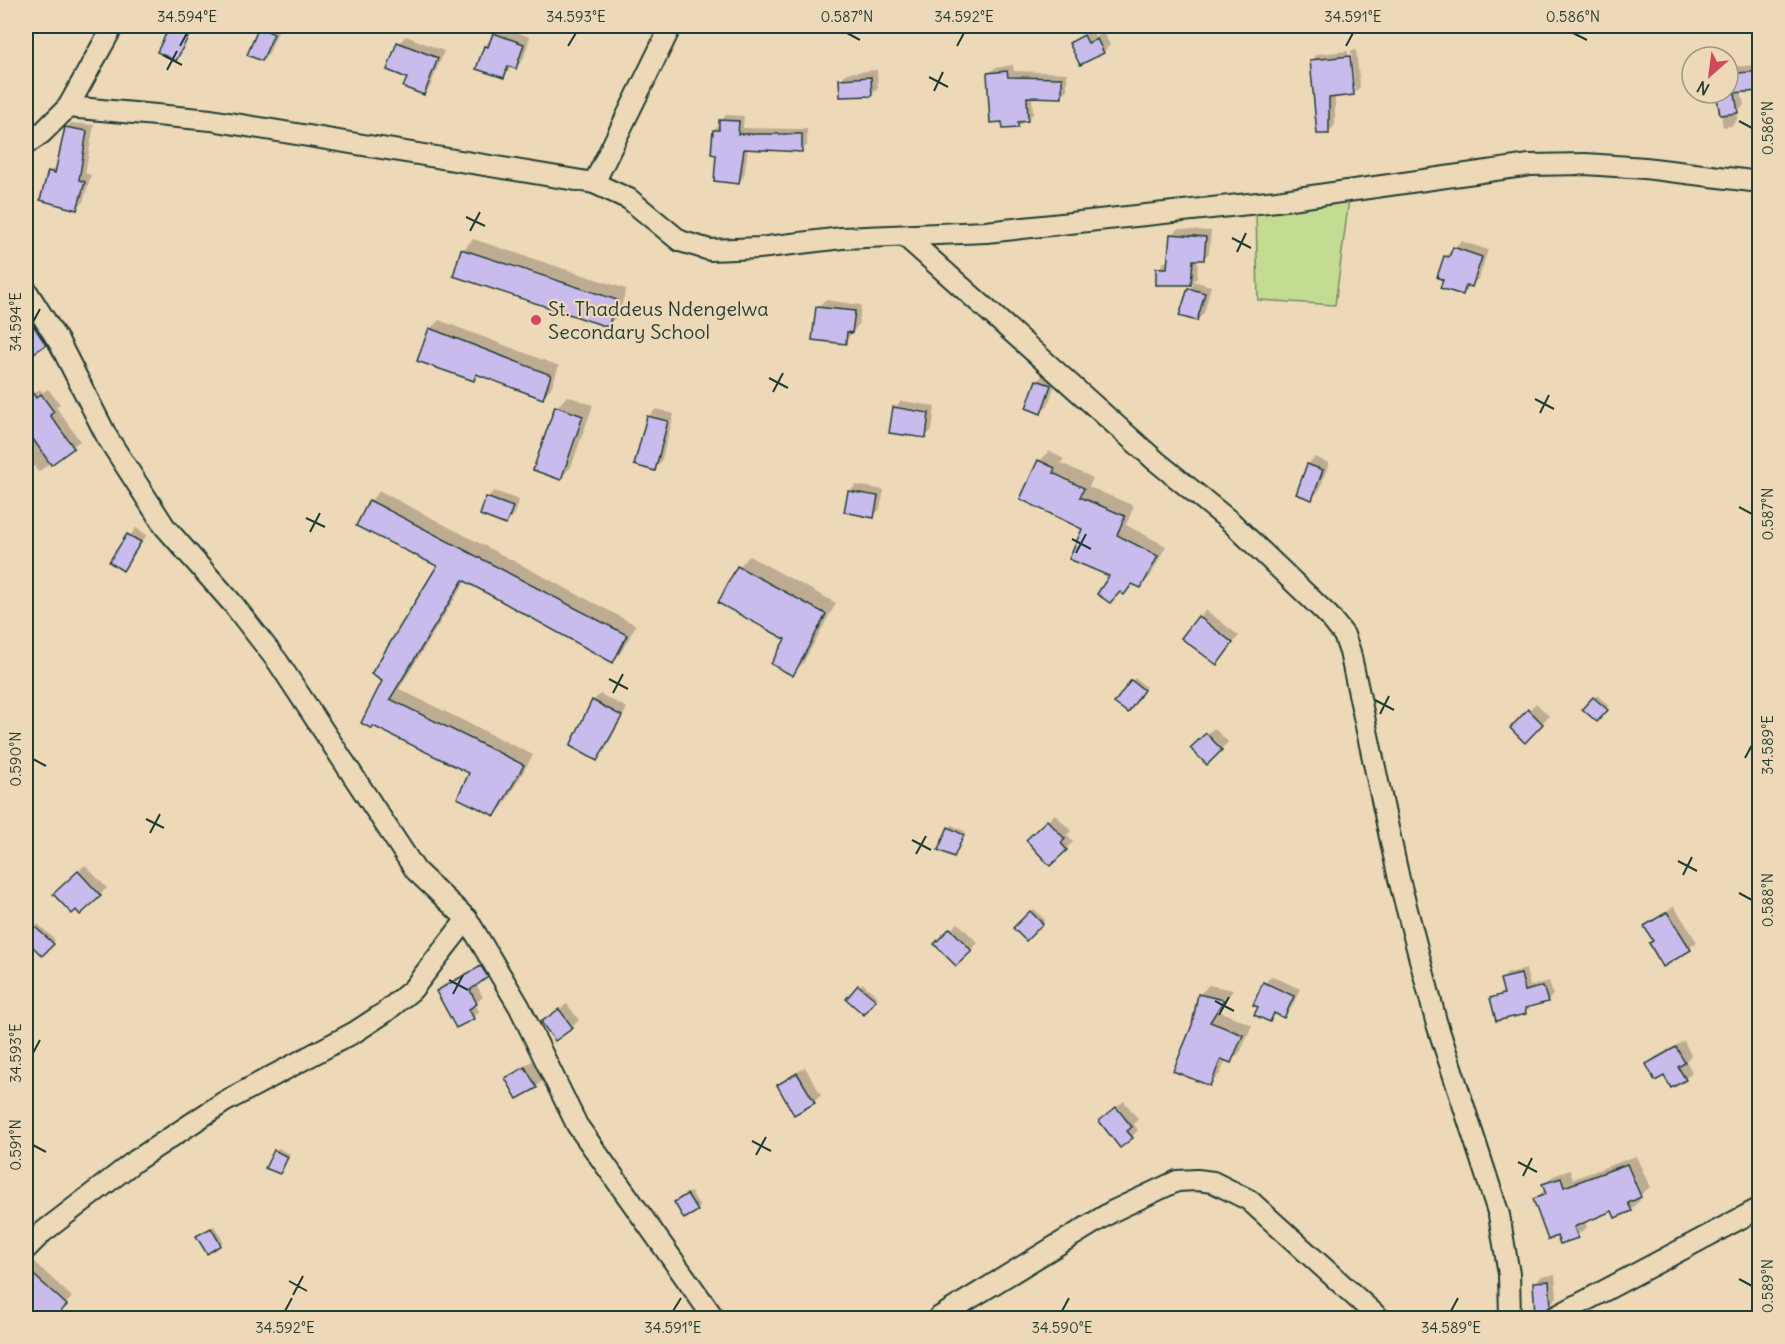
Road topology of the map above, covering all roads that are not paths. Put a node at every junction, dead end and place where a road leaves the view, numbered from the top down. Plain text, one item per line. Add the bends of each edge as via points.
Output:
1 (113, 26) edge
2 (671, 26) edge
3 (68, 107) junction
4 (26, 144) edge
5 (1760, 182) edge
6 (594, 183) junction
7 (906, 237) junction
8 (26, 290) edge
9 (467, 919) junction
10 (1760, 1208) edge
11 (26, 1249) edge
12 (714, 1318) edge
13 (938, 1318) edge
14 (1379, 1318) edge
15 (1510, 1318) edge
16 (1553, 1318) edge

1 - 3 street
2 - 6 street
3 - 4 street
3 - 6 street via 211,120
5 - 7 street via 1645,168 1530,165 1277,201
6 - 7 street via 629,199 680,241 710,250 842,238
7 - 15 street via 1156,461 1231,522 1304,590 1344,635 1399,879 1436,1021 1499,1215 1509,1274
8 - 9 street via 60,344 107,437 165,527 278,662 416,871
9 - 11 street via 412,990 384,1013 224,1102 135,1161
9 - 12 street via 519,1006 577,1125
10 - 16 street
13 - 14 street via 1113,1211 1177,1180 1197,1180 1213,1182 1249,1200

